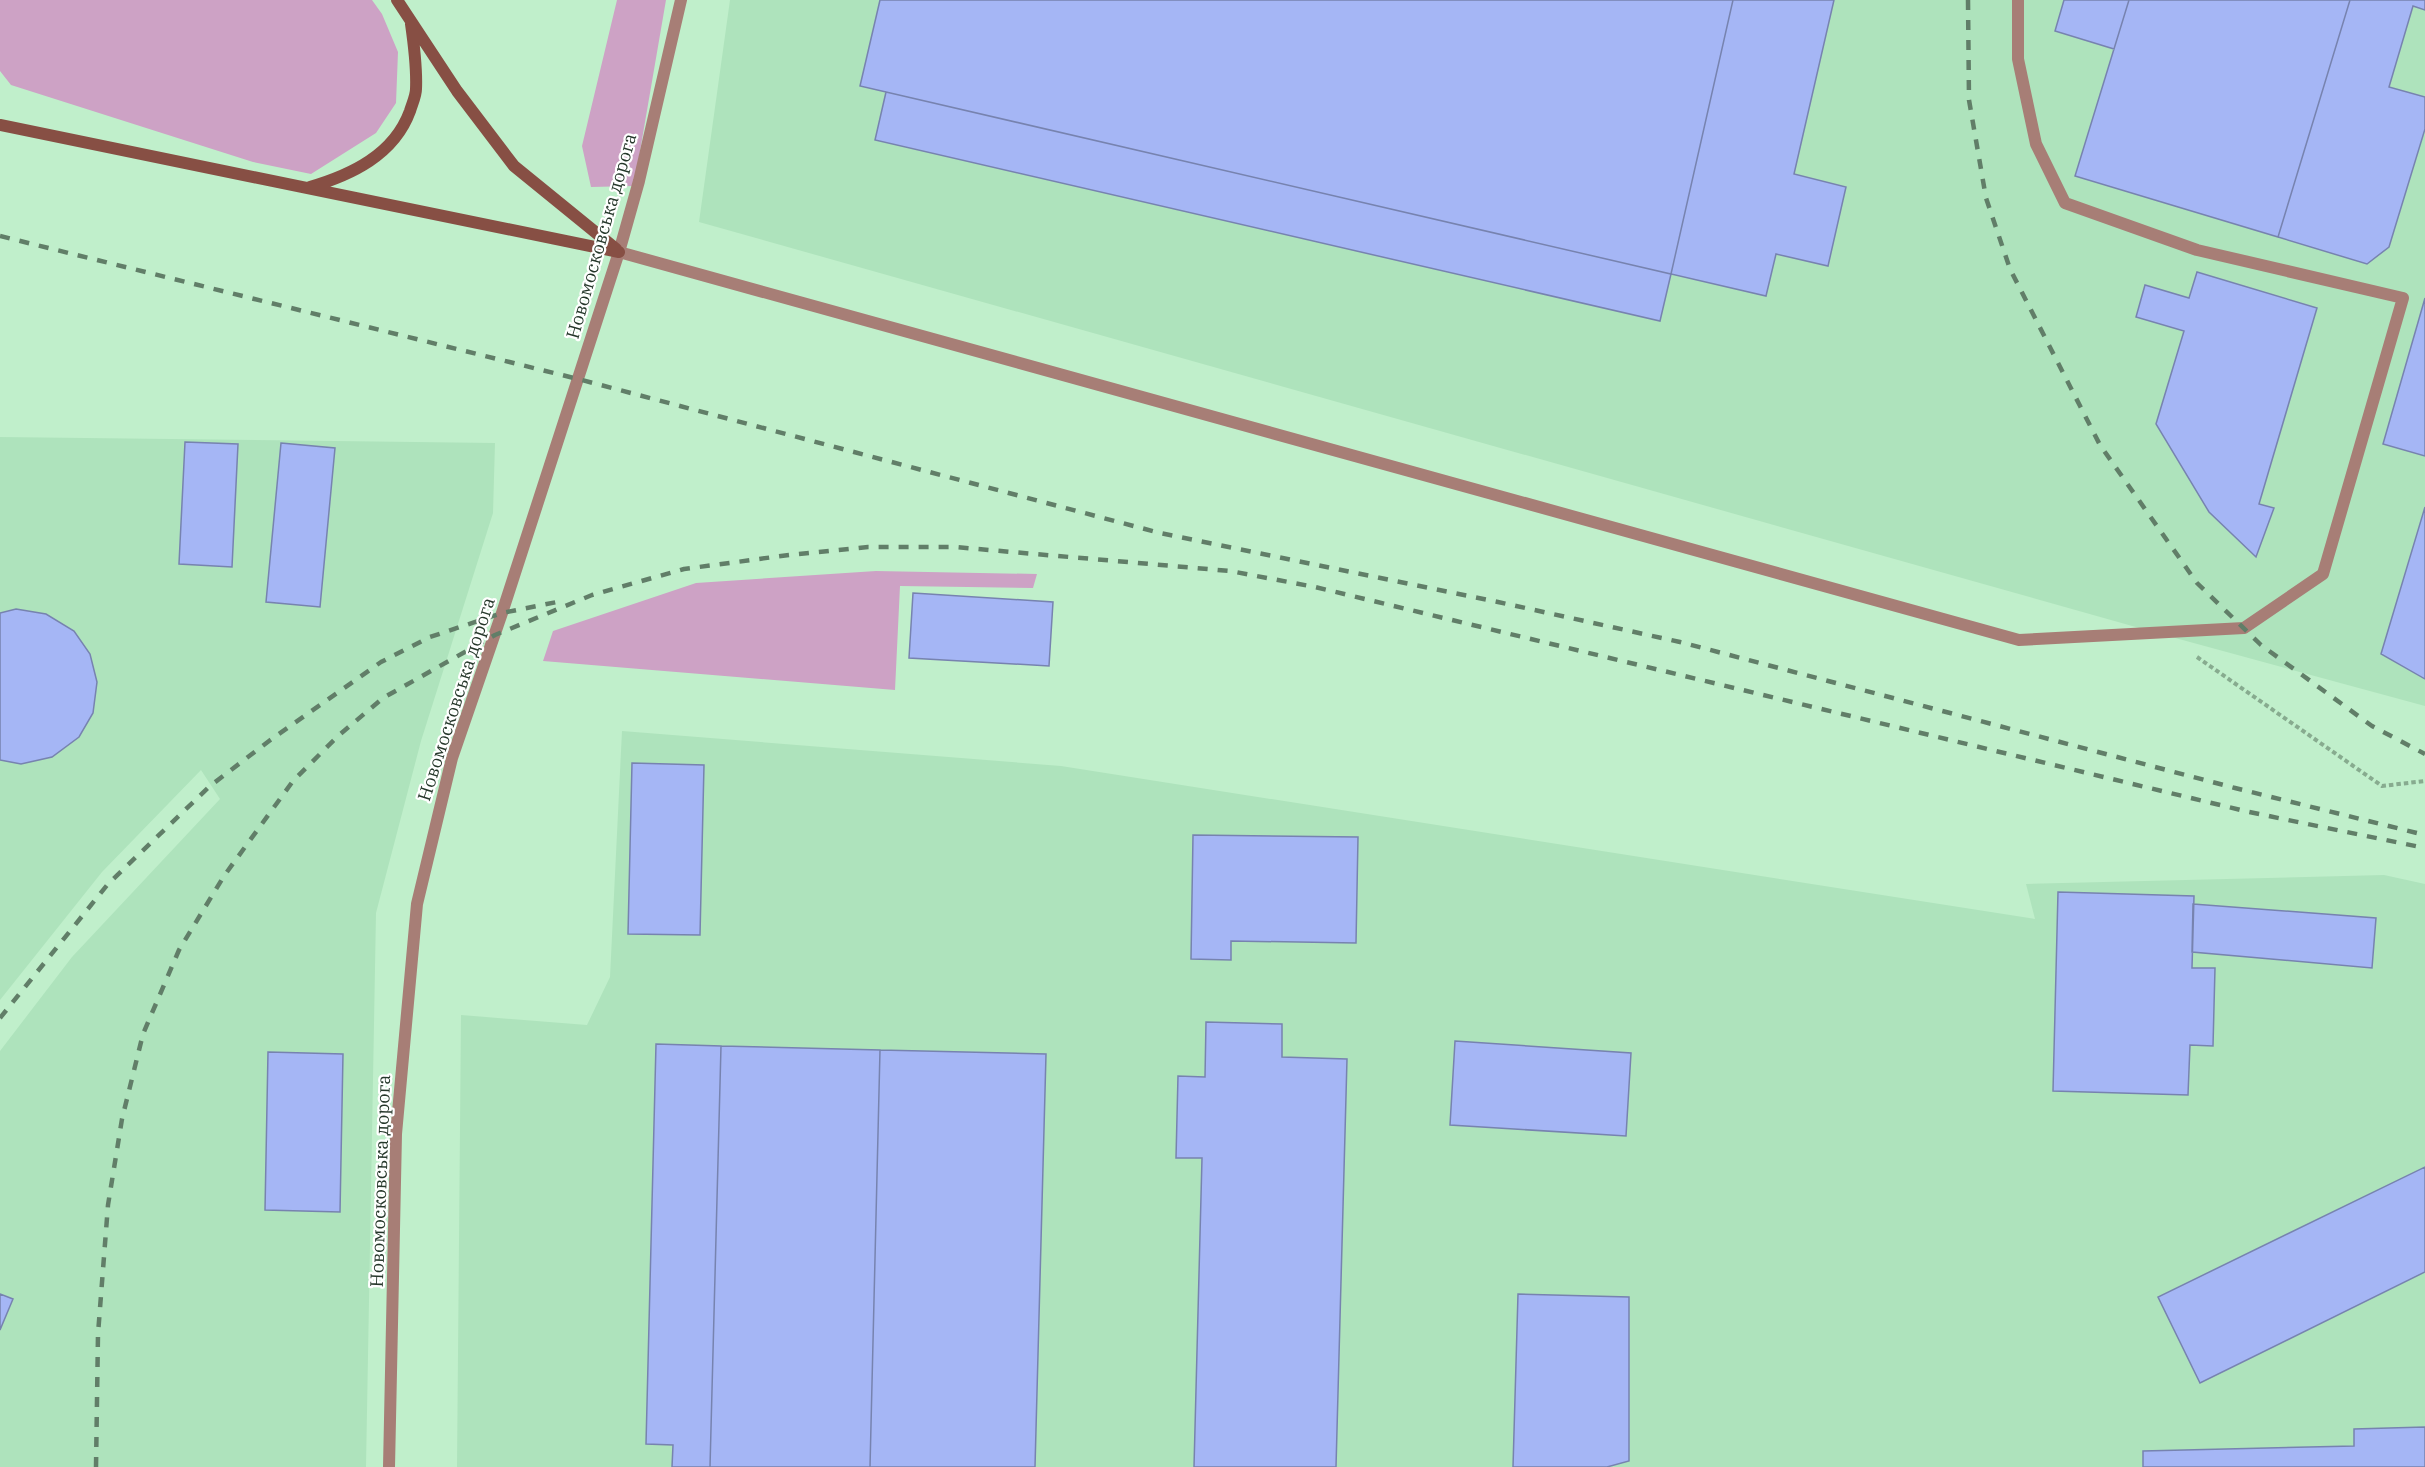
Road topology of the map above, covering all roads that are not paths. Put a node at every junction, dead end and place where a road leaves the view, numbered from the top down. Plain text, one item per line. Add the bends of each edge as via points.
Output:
1 (397, 0) edge
2 (681, 0) edge
3 (2018, 0) edge
4 (411, 20) junction
5 (0, 125) edge
6 (309, 187) junction
7 (619, 252) junction
8 (389, 1467) edge

1 - 4 street
2 - 7 street, Новомосковська дорога
3 - 7 street via 2018,59 2036,144 2066,203 2197,250 2403,298 2323,574 2244,628 2019,640
4 - 6 street via 416,91 406,121 386,149 367,162 343,177
4 - 7 street via 514,166
5 - 6 street
6 - 7 street
7 - 8 street, Новомосковська дорога via 452,758 417,904 396,1134

